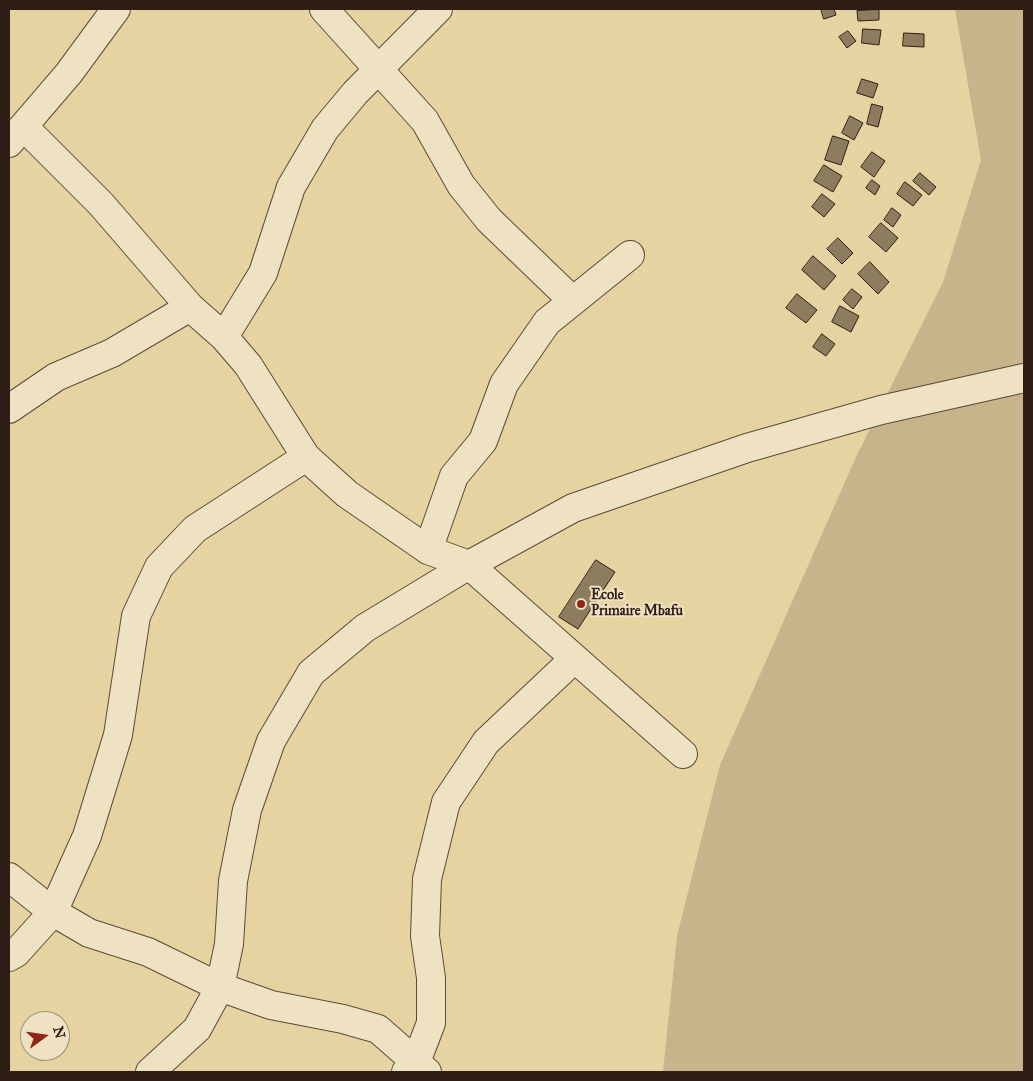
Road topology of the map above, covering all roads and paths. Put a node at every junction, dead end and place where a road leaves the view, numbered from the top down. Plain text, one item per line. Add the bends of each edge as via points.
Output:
1 (116, 9) edge
2 (324, 9) edge
3 (438, 9) edge
4 (378, 69) junction
5 (16, 135) edge
6 (630, 255) dead end
7 (572, 300) junction
8 (190, 306) junction
9 (224, 337) junction
10 (1024, 378) edge
11 (9, 409) edge
12 (306, 457) junction
13 (428, 550) junction
14 (468, 565) junction
15 (574, 659) junction
16 (683, 754) dead end
17 (9, 876) edge
18 (53, 912) junction
19 (9, 957) edge
20 (220, 987) junction
21 (416, 1069) edge
22 (150, 1072) edge

1 - 5 street via 69,73
2 - 4 street
3 - 4 street
4 - 7 street via 425,121 461,185 489,220
4 - 9 street via 325,129 301,170 288,195 263,273
5 - 8 street via 101,204
6 - 7 street
7 - 13 street via 547,322 504,384 482,441 454,476
8 - 9 street
8 - 11 street via 112,353 56,377
9 - 12 street via 248,365
10 - 14 street via 881,410 747,448 573,508
12 - 13 street via 347,494
12 - 18 street via 196,529 159,567 136,616 118,735 87,836
13 - 14 street
14 - 15 street
14 - 20 street via 365,628 312,673 271,741 247,810 233,881 228,944
15 - 16 street
15 - 21 street via 486,742 446,802 426,879 425,936 431,978 431,1023
17 - 18 street
18 - 19 street
18 - 20 street via 89,933 148,952
20 - 21 street via 271,1005 378,1029
20 - 22 street via 197,1029

